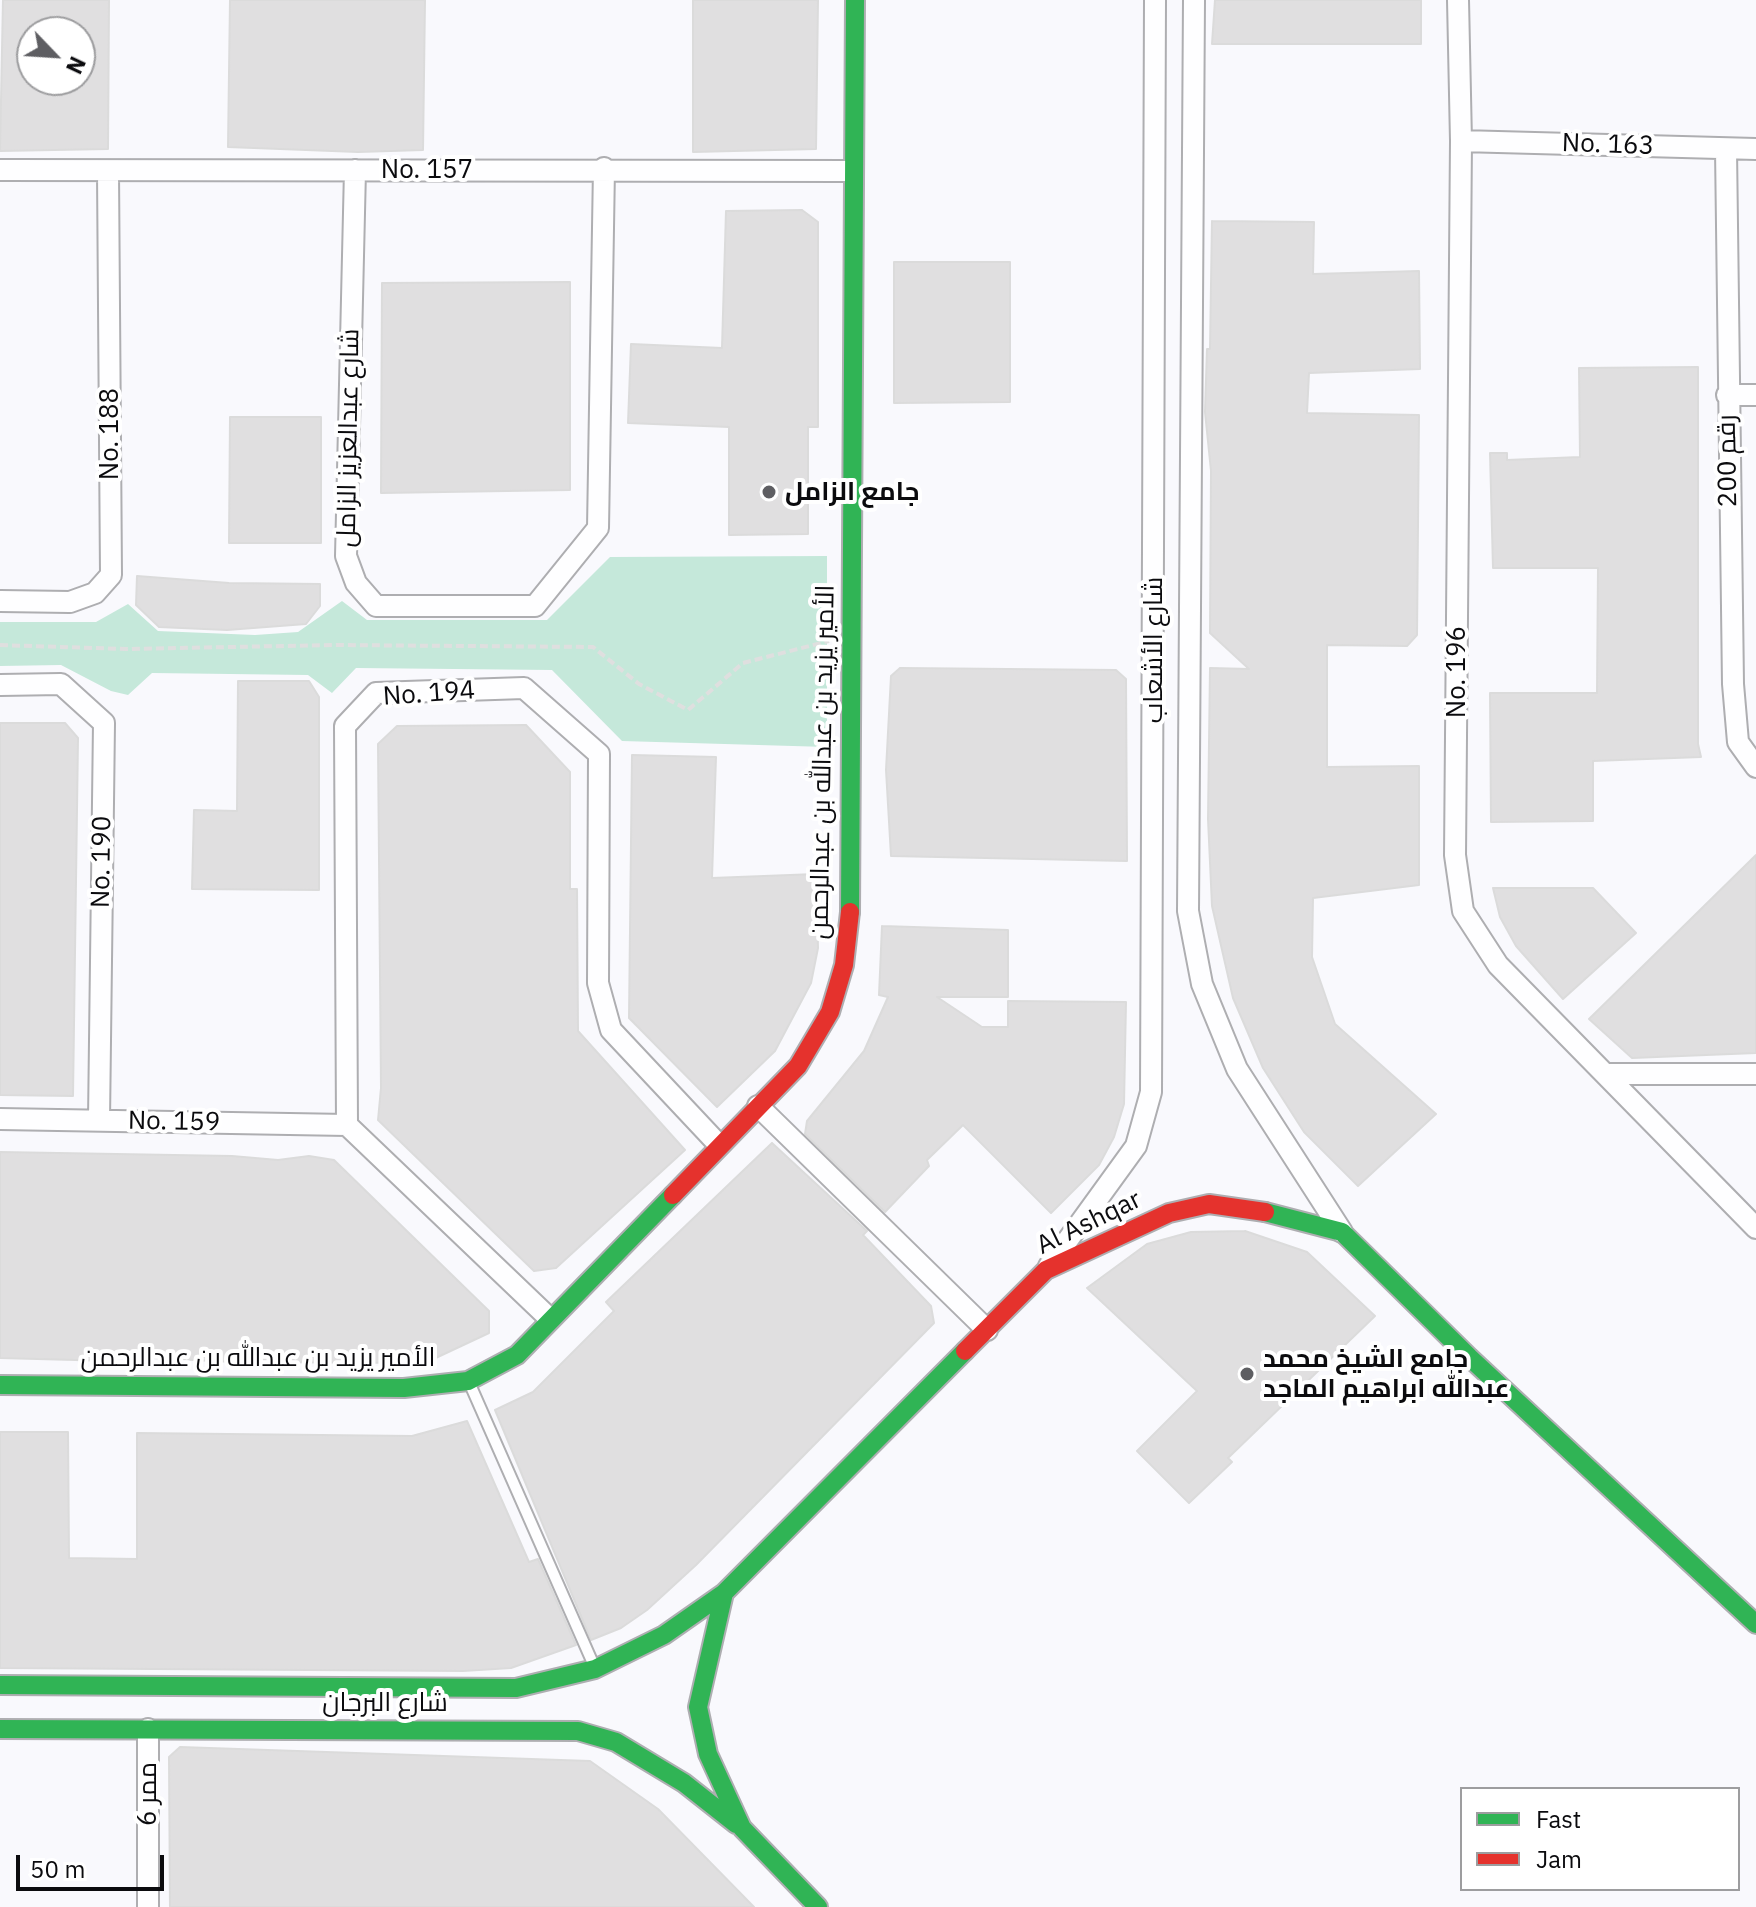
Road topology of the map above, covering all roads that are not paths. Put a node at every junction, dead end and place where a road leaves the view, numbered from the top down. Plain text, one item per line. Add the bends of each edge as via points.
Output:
1 (855, 0) edge
2 (1155, 0) edge
3 (1194, 0) edge
4 (1458, 0) edge
5 (1461, 141) junction
6 (1726, 149) junction
7 (1756, 149) edge
8 (604, 168) junction
9 (0, 170) edge
10 (355, 170) junction
11 (853, 171) junction
12 (108, 172) junction
13 (1727, 395) junction
14 (1756, 395) edge
15 (0, 601) edge
16 (0, 685) edge
17 (1756, 767) edge
18 (1606, 1074) junction
19 (1756, 1074) edge
20 (758, 1106) junction
21 (0, 1119) edge
22 (99, 1120) junction
23 (347, 1125) junction
24 (719, 1145) junction
25 (1756, 1228) edge
26 (1342, 1232) junction
27 (1046, 1270) junction
28 (549, 1318) junction
29 (987, 1330) junction
30 (468, 1381) junction
31 (0, 1385) edge
32 (724, 1593) junction
33 (1756, 1624) edge
34 (595, 1669) junction
35 (0, 1685) edge
36 (0, 1729) edge
37 (148, 1729) junction
38 (742, 1828) junction
39 (148, 1907) edge
40 (818, 1907) edge

1 - 11 street, الأمير يزيد بن عبدالله بن عبدالرحمن
2 - 27 street, شارع الأشعاب via 1151,1092 1136,1146
3 - 26 street, شارع الأشعاب via 1188,911 1202,984 1237,1069
4 - 5 street, No. 196
5 - 6 street, No. 163
5 - 18 street, No. 196 via 1457,869 1463,911 1498,965
6 - 7 street, No. 163
6 - 13 street, رقم 200
8 - 10 street, No. 157
8 - 10 street, شارع عبدالعزيز الزامل via 598,528 535,606 376,606 356,583 346,556
8 - 11 street, No. 157
9 - 12 street, No. 157
10 - 12 street, No. 157
11 - 20 street, الأمير يزيد بن عبدالله بن عبدالرحمن via 850,917 844,965 830,1012 798,1066
12 - 15 street, No. 188 via 111,575 95,593 70,602
13 - 14 street
13 - 17 street, رقم 200 via 1733,684 1738,742
16 - 22 street, No. 190 via 61,684 104,723
18 - 19 street
18 - 25 street, No. 196
20 - 24 street, الأمير يزيد بن عبدالله بن عبدالرحمن
20 - 29 street
21 - 22 street, No. 159
22 - 23 street, No. 159
23 - 24 street, No. 194 via 345,726 376,693 524,688 599,754 598,983 611,1030
23 - 28 street
24 - 28 street, الأمير يزيد بن عبدالله بن عبدالرحمن
26 - 27 street, Al Ashqar via 1246,1207 1209,1204 1169,1213
26 - 33 street, Al Ashqar
27 - 29 street, Al Ashqar
28 - 30 street, الأمير يزيد بن عبدالله بن عبدالرحمن via 517,1355
29 - 32 street, Al Ashqar
30 - 31 street, الأمير يزيد بن عبدالله بن عبدالرحمن via 404,1388
30 - 34 lane
32 - 34 street, شارع البرجان via 664,1635
32 - 38 street via 698,1707 708,1754
34 - 35 street, شارع البرجان via 516,1688
36 - 37 street, شارع البرجان
37 - 38 street, شارع البرجان via 578,1731 616,1742 684,1783
37 - 39 street, ممر 6
38 - 40 street

